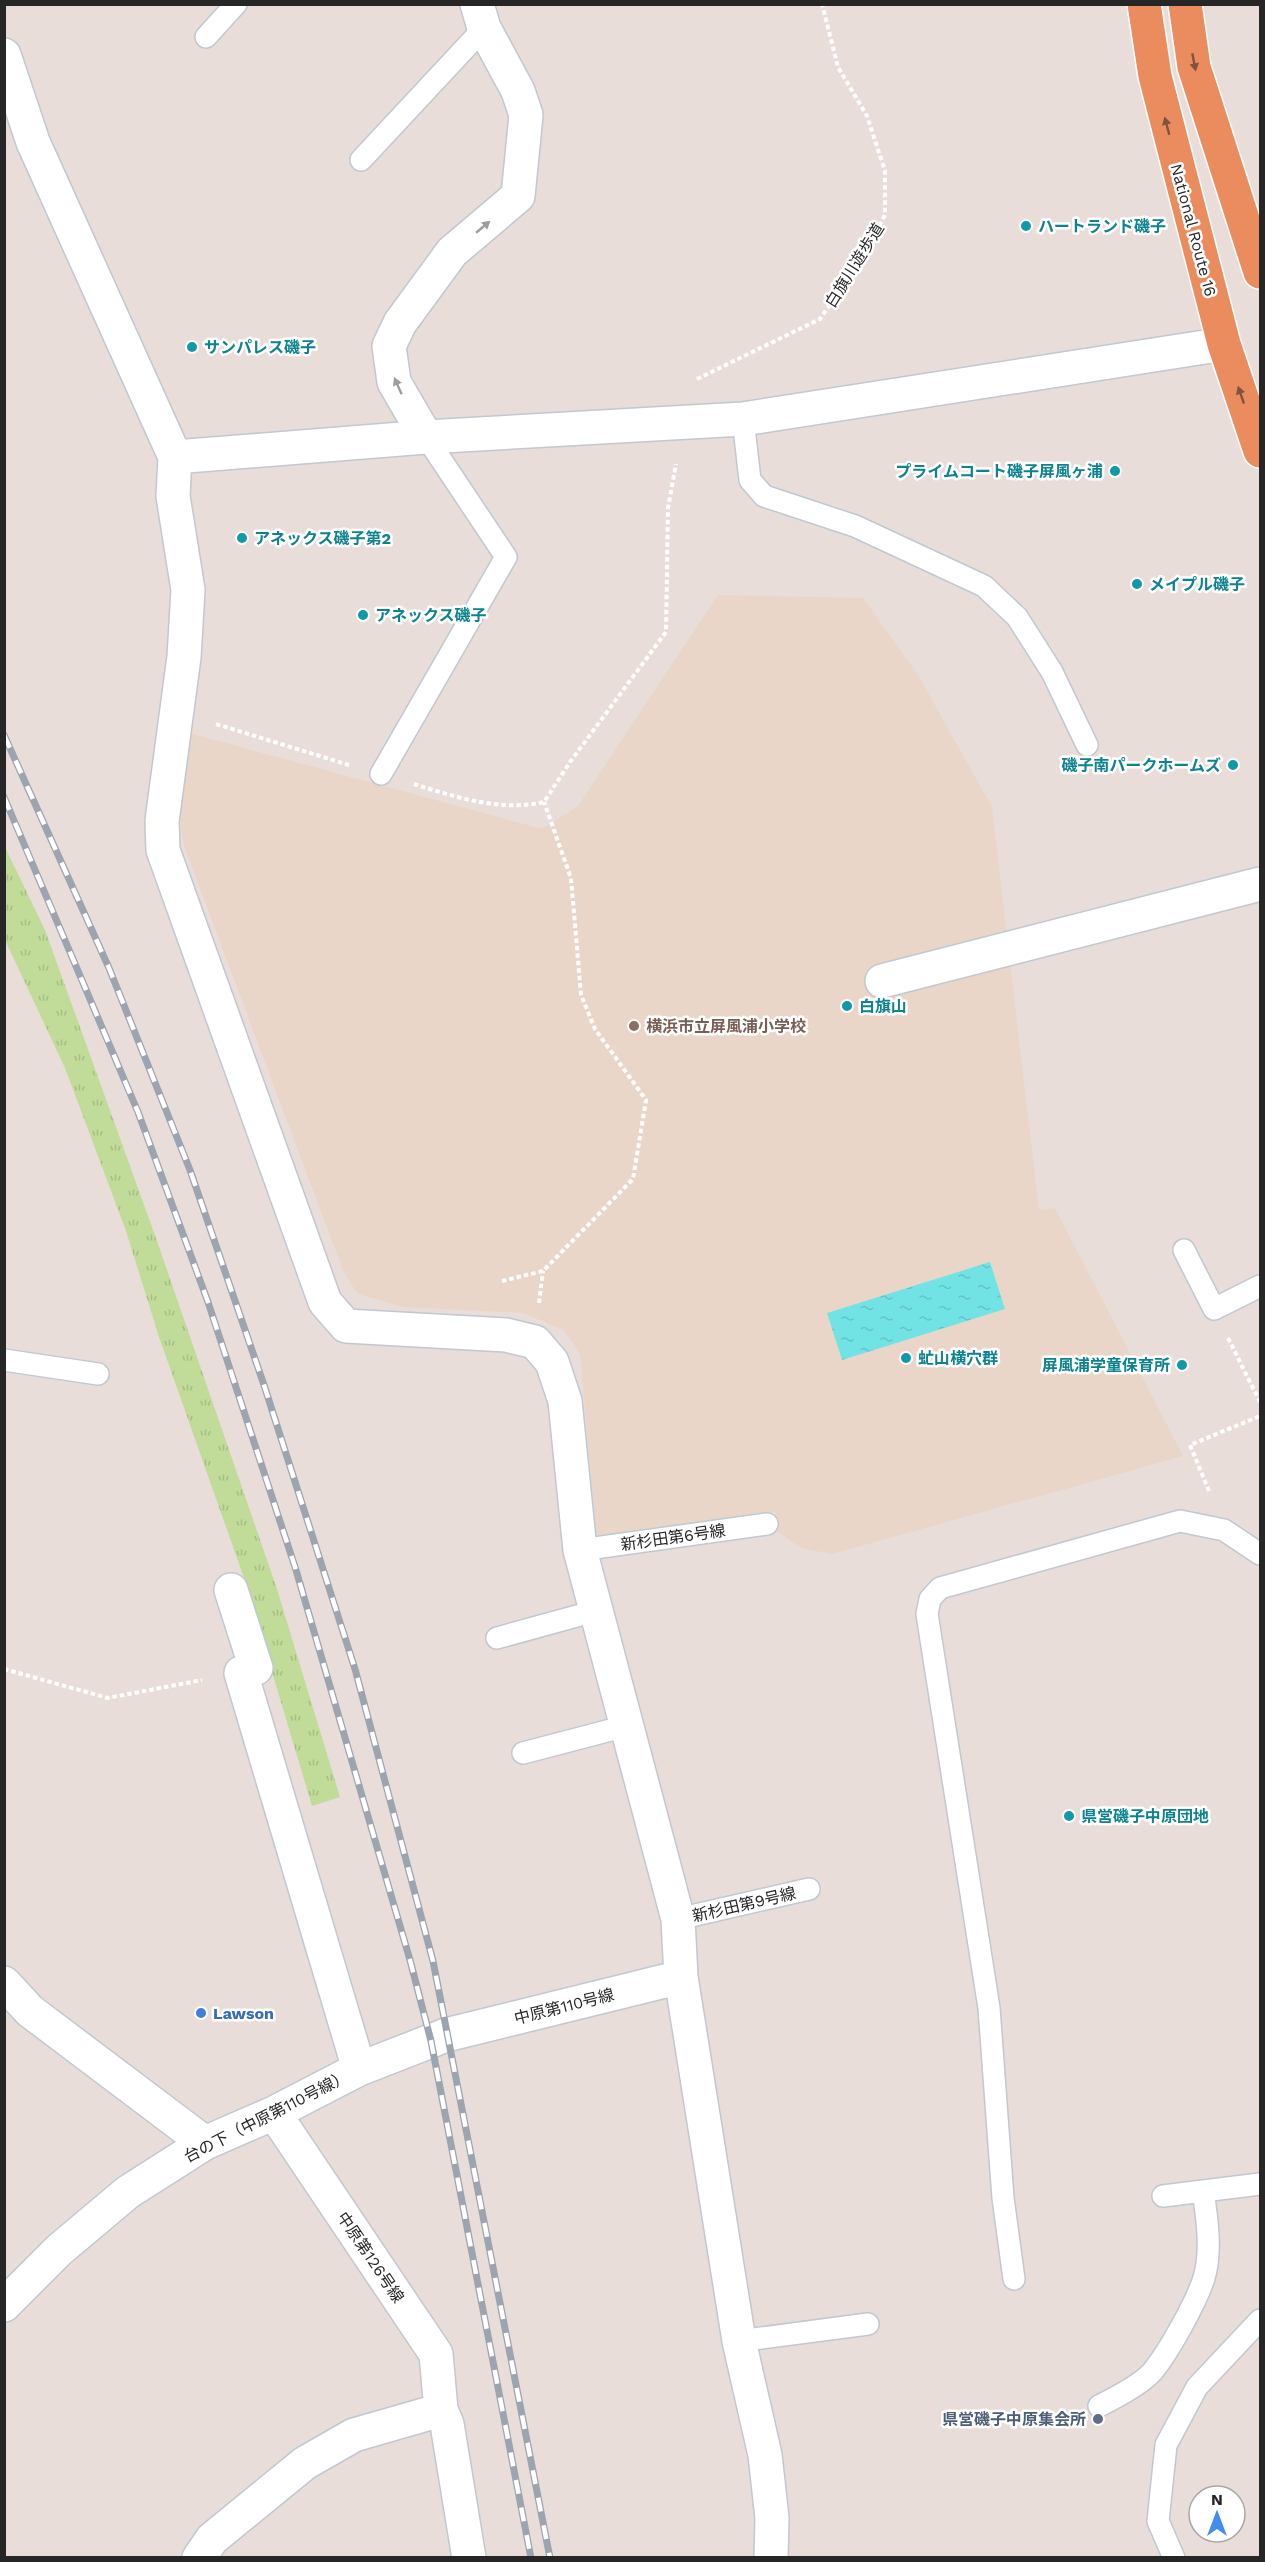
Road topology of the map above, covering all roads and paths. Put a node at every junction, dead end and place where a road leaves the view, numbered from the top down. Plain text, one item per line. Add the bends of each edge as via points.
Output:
1 (236, 4) edge
2 (822, 4) edge
3 (1144, 4) edge
4 (1185, 4) edge
5 (480, 16) edge
6 (206, 37) dead end
7 (4, 55) edge
8 (361, 160) dead end
9 (1260, 272) edge
10 (1224, 344) junction
11 (743, 418) junction
12 (684, 423) junction
13 (426, 437) junction
14 (1260, 450) edge
15 (175, 457) junction
16 (175, 711) junction
17 (1087, 745) dead end
18 (381, 774) junction
19 (544, 802) junction
20 (1260, 884) edge
21 (882, 981) dead end
22 (1184, 1250) dead end
23 (502, 1281) dead end
24 (1260, 1286) edge
25 (4, 1360) edge
26 (1243, 1369) dead end
27 (98, 1374) dead end
28 (1260, 1402) edge
29 (1260, 1416) edge
30 (767, 1524) dead end
31 (1224, 1530) junction
32 (580, 1550) junction
33 (1260, 1554) edge
34 (231, 1590) dead end
35 (595, 1611) junction
36 (498, 1638) dead end
37 (4, 1669) edge
38 (241, 1673) junction
39 (626, 1726) junction
40 (524, 1753) dead end
41 (809, 1889) dead end
42 (678, 1919) junction
43 (681, 1977) junction
44 (4, 1983) edge
45 (439, 2038) joint
46 (359, 2069) junction
47 (274, 2113) junction
48 (206, 2143) junction
49 (1260, 2184) edge
50 (1203, 2191) junction
51 (1163, 2196) dead end
52 (1014, 2279) dead end
53 (4, 2305) edge
54 (1260, 2320) edge
55 (868, 2324) dead end
56 (739, 2341) junction
57 (1099, 2406) dead end
58 (441, 2410) junction
59 (199, 2558) edge
60 (469, 2558) edge
61 (771, 2558) edge
62 (1174, 2558) edge

1 - 6 lane
2 - 12 path, 白旗川遊歩道 via 838,67 867,116 885,171 885,215 862,258 820,319 694,381
10 -> 3 highway, National Route 16 via 1155,76
4 -> 9 highway via 1194,67
5 - 8 lane
13 -> 5 street via 394,382 389,346 400,323 452,252 518,196 526,115
7 - 15 street via 33,142
10 - 11 street
14 -> 10 highway, National Route 16
11 - 12 street
11 - 17 lane via 750,480 764,496 855,526 984,585 1017,617 1052,672
12 - 13 street
12 - 19 path via 668,508 666,632
13 - 15 street
13 - 18 lane via 506,557
15 - 16 street via 173,496 188,590 184,657
16 - 18 path
16 - 32 street via 162,821 163,850 325,1302 346,1326 506,1335 535,1342 552,1362 565,1401
18 - 19 path via 496,804 526,806
19 - 23 path via 571,878 581,995 595,1029 646,1100 633,1179 543,1271
20 - 21 street
22 - 24 lane via 1214,1309
25 - 27 lane
26 - 28 path
29 - 31 path via 1190,1444
30 - 32 lane, 新杉田第6号線
31 - 33 lane
31 - 52 lane via 1180,1521 940,1588 930,1599 927,1614 989,2008 1003,2198
32 - 35 street
34 - 38 street via 256,1668
35 - 36 lane
35 - 39 street
37 - 38 path via 108,1698
38 - 46 street
39 - 40 lane
39 - 42 street
41 - 42 lane, 新杉田第9号線
42 - 43 street
43 - 45 street, 中原第110号線
43 - 56 street
44 - 48 street via 30,2011
45 - 46 street, 台の下（中原第110号線）
46 - 47 street, 台の下（中原第110号線）
47 - 48 street, 台の下（中原第110号線）
47 - 58 street, 中原第126号線 via 436,2354
48 - 53 street, 台の下（中原第110号線） via 128,2193 59,2250
49 - 50 lane
50 - 51 lane
50 - 57 lane via 1208,2226 1204,2277 1182,2324 1152,2372
54 - 62 lane via 1197,2387 1166,2445 1158,2521
55 - 56 lane
56 - 61 street via 765,2455 772,2518
58 - 59 street via 354,2435 305,2463 212,2538
58 - 60 street, 中原第126号線 via 447,2424

